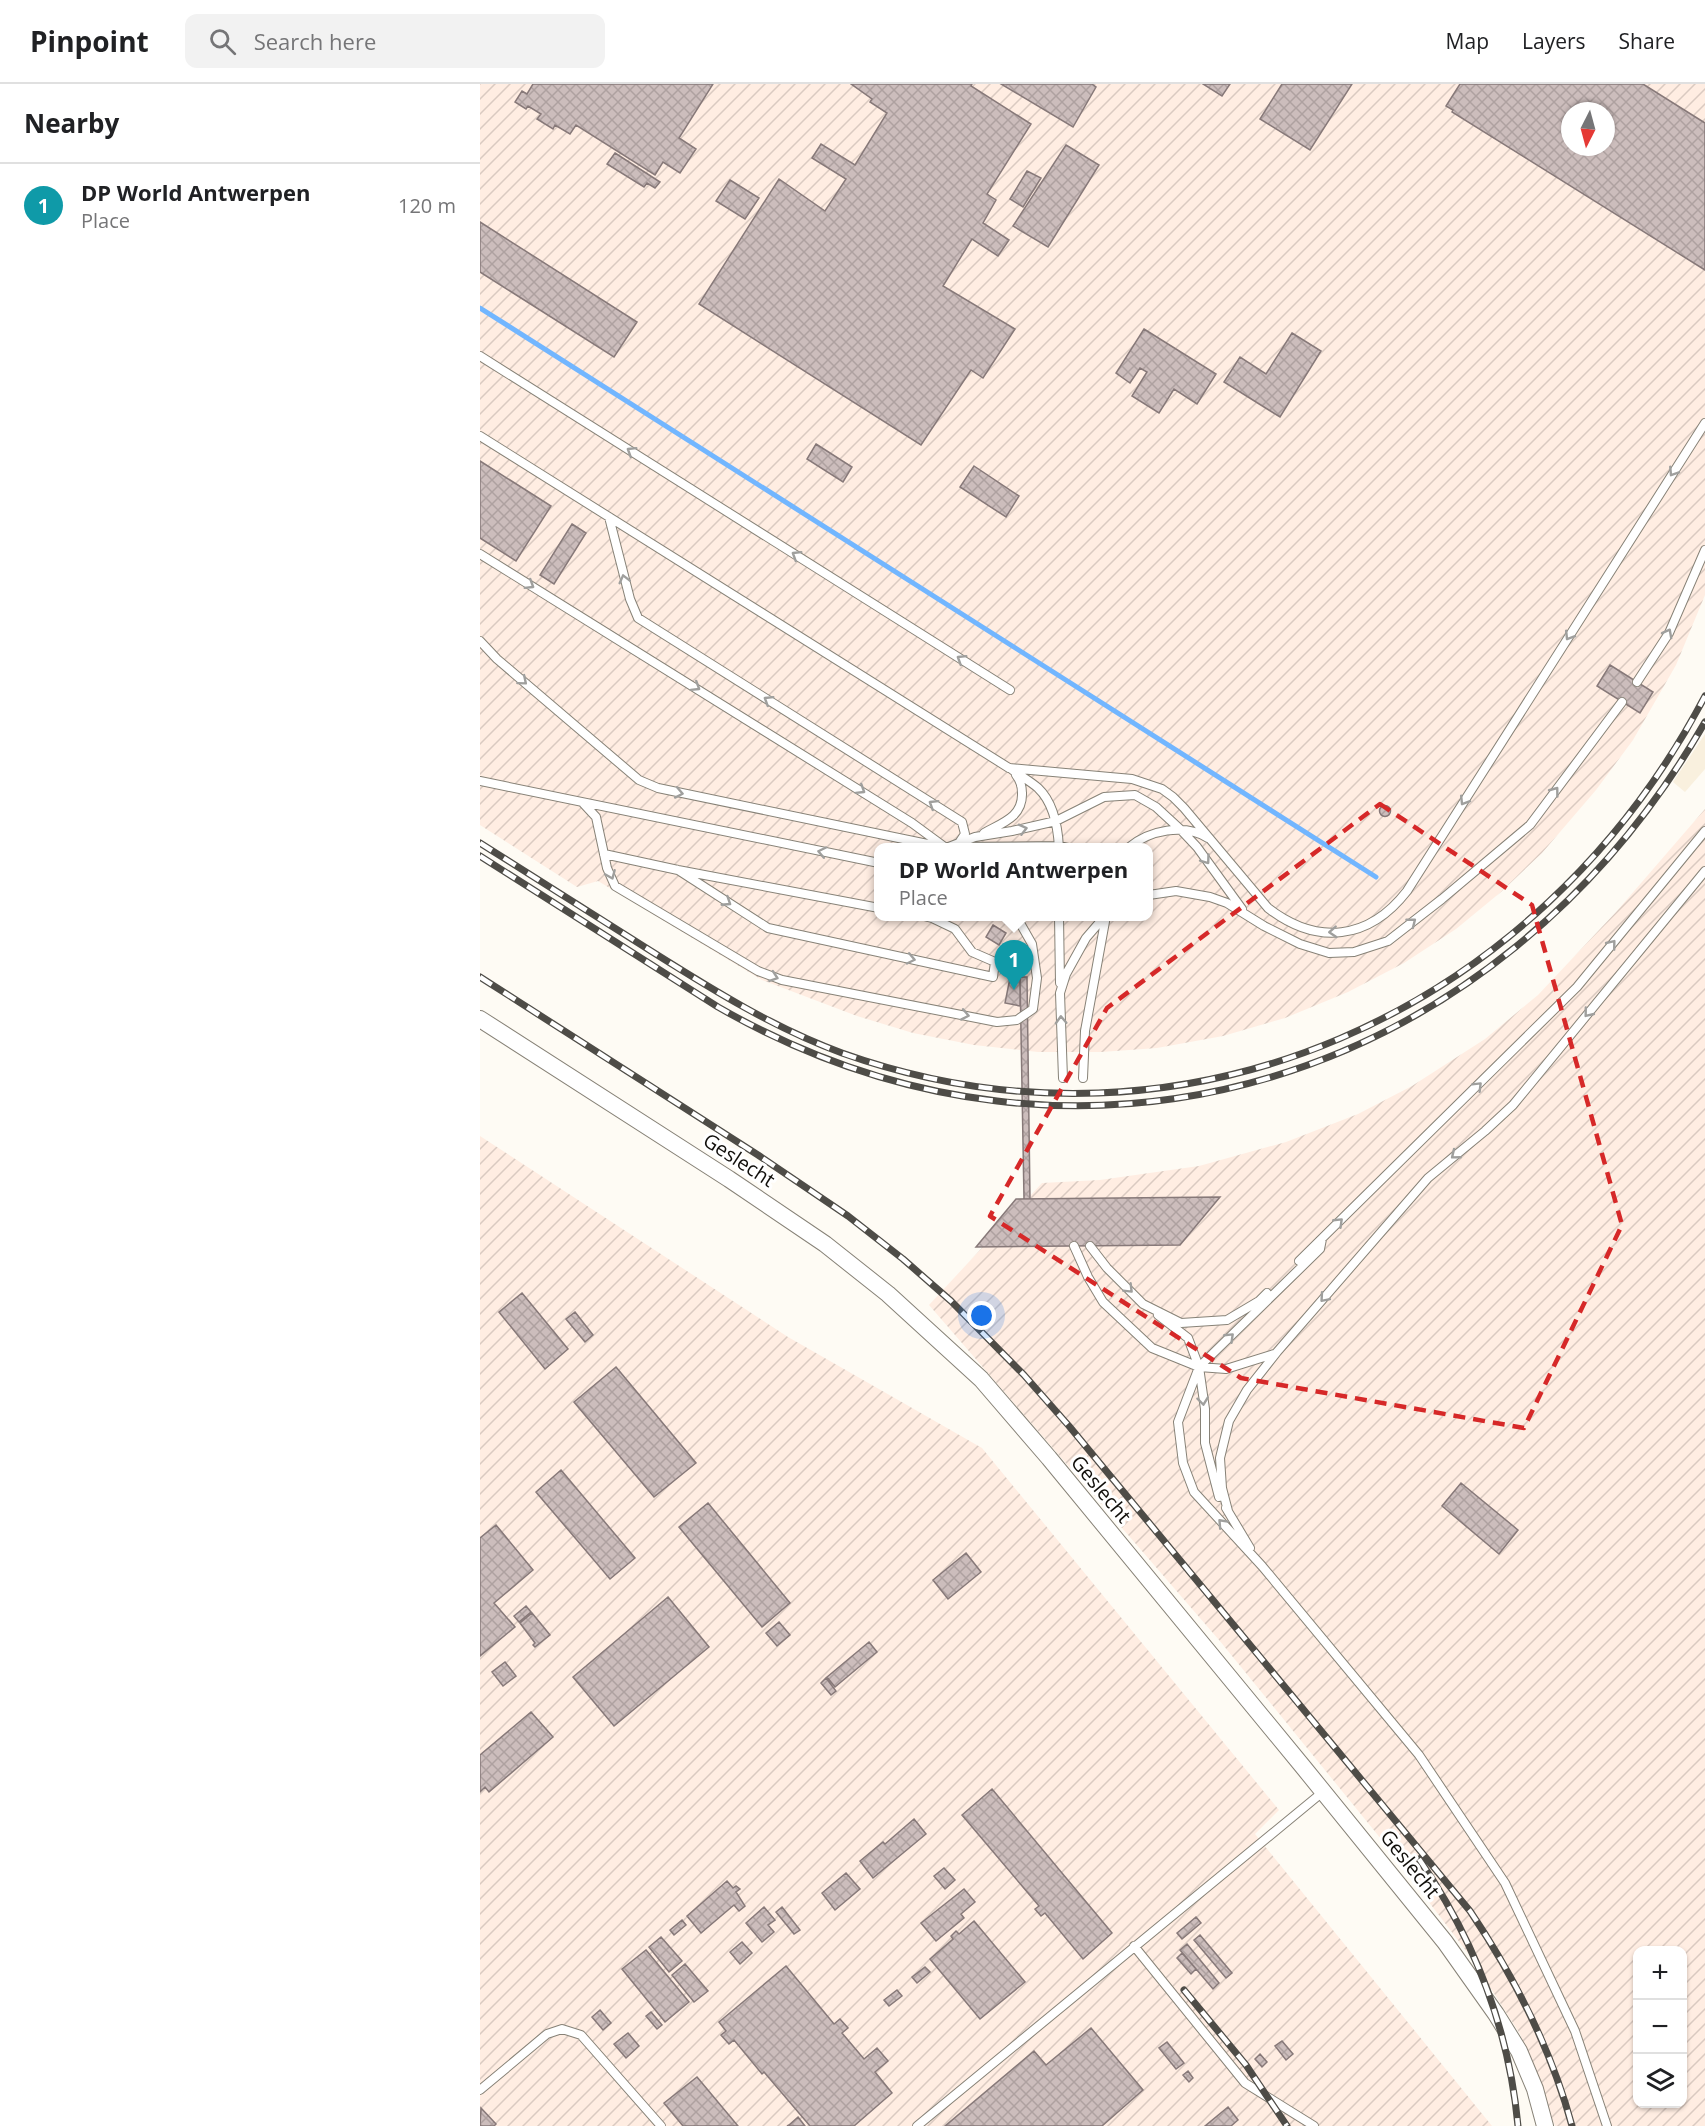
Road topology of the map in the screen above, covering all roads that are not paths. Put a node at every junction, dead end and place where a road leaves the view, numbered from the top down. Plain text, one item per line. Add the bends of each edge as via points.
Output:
1 (480, 356) edge
2 (1705, 423) edge
3 (480, 436) edge
4 (609, 518) junction
5 (1705, 550) edge
6 (480, 554) edge
7 (480, 641) edge
8 (1637, 682) dead end
9 (1010, 690) dead end
10 (1622, 702) dead end
11 (1009, 768) junction
12 (480, 781) edge
13 (583, 803) junction
14 (1056, 821) junction
15 (1181, 830) junction
16 (1705, 831) edge
17 (975, 837) junction
18 (1214, 841) junction
19 (929, 843) edge
20 (943, 843) edge
21 (954, 843) edge
22 (959, 843) edge
23 (1061, 843) edge
24 (1134, 843) edge
25 (604, 854) junction
26 (874, 862) edge
27 (678, 870) junction
28 (1705, 871) edge
29 (1153, 894) edge
30 (874, 907) edge
31 (1245, 914) junction
32 (938, 921) edge
33 (1019, 921) edge
34 (1059, 921) edge
35 (1101, 921) edge
36 (1104, 921) edge
37 (1060, 993) junction
38 (480, 1019) edge
39 (1063, 1078) dead end
40 (1083, 1078) dead end
41 (1322, 1239) junction
42 (1074, 1246) dead end
43 (1090, 1246) dead end
44 (1143, 1304) junction
45 (1277, 1352) junction
46 (1199, 1367) junction
47 (1228, 1511) junction
48 (1262, 1566) junction
49 (1324, 1791) junction
50 (1134, 1946) junction
51 (480, 2090) edge
52 (661, 2126) edge
53 (917, 2126) edge
54 (1314, 2126) edge
55 (1545, 2126) edge
56 (1607, 2126) edge

9 -> 1 lane
2 -> 18 lane via 1394,908 1379,920 1337,933 1317,933 1298,927 1268,908
3 - 4 lane
4 - 11 lane
21 -> 4 lane via 965,834 962,822 638,618
8 -> 5 lane via 1669,633
6 -> 20 lane
7 -> 19 lane via 639,780 658,788
31 -> 10 lane via 1300,944 1329,953 1354,952 1388,941 1530,825
11 - 14 lane via 1039,789
11 - 17 lane via 1021,784 1019,808 1007,822
11 - 18 lane via 1108,775 1148,783 1173,797
12 - 13 lane
13 - 25 lane via 596,817
26 -> 13 lane
14 - 15 lane via 1104,797 1135,795 1156,807
17 -> 14 lane
14 - 23 lane
15 - 18 lane via 1194,831
15 - 24 lane via 1151,834
15 -> 31 lane
41 -> 16 lane via 1577,987
17 - 22 lane
25 - 27 lane
25 -> 33 lane via 615,886 758,971 782,980 997,1022 1017,1020 1033,1009 1037,978 1032,944
27 - 30 lane
27 -> 32 lane via 768,928 993,977 995,962 972,952 955,929
28 -> 45 lane via 1514,1105 1428,1178
29 - 31 lane via 1192,892 1227,903
34 - 37 lane
35 - 37 lane via 1065,974
36 - 40 lane via 1085,1031
39 -> 37 lane
38 - 49 street, Geslecht via 776,1209 857,1269 935,1335 1007,1408
41 - 44 lane via 1258,1301 1227,1320 1181,1323
46 -> 41 lane via 1320,1249
42 - 46 lane via 1102,1302 1152,1348
43 -> 44 lane
44 - 46 lane via 1188,1338
45 - 46 lane via 1226,1369
45 - 47 lane via 1229,1421 1220,1458
46 -> 47 lane via 1205,1443 1218,1495
48 -> 46 lane via 1194,1492 1183,1463 1178,1422
47 - 48 lane
48 - 56 lane via 1419,1755 1505,1883 1575,2031
49 - 50 lane
49 - 55 street, Geslecht via 1417,1905 1496,2014 1519,2051
50 - 53 lane
50 - 54 lane via 1245,2083
51 - 52 lane via 547,2034 568,2030 587,2040

